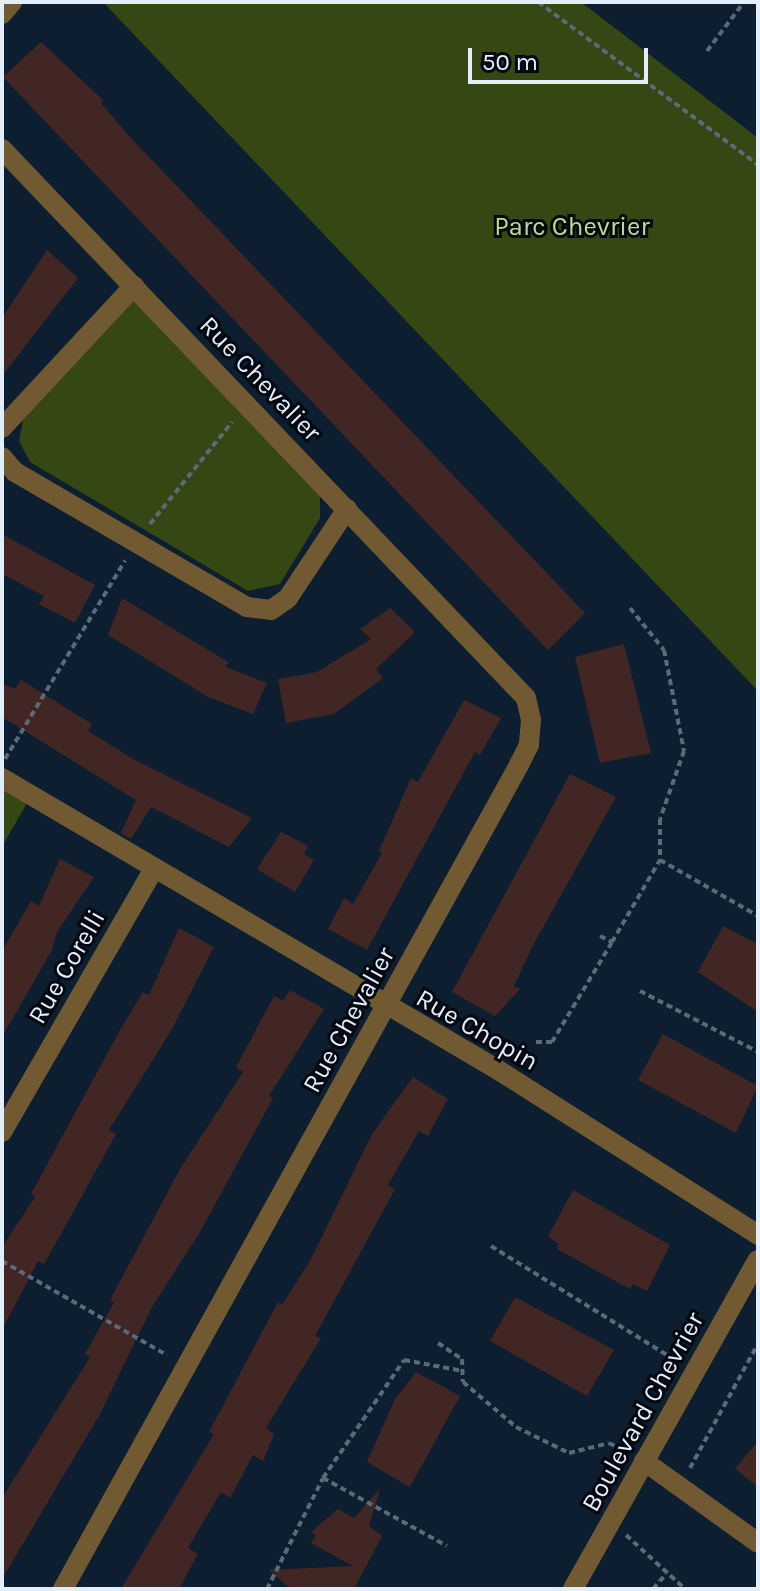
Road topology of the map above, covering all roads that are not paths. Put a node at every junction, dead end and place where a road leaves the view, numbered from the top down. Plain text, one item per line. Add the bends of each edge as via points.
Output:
1 (12, 2) edge
2 (2, 14) edge
3 (2, 149) edge
4 (134, 286) junction
5 (2, 428) edge
6 (2, 457) edge
7 (347, 509) junction
8 (2, 778) edge
9 (154, 869) junction
10 (386, 1008) junction
11 (2, 1132) edge
12 (758, 1235) edge
13 (758, 1260) edge
14 (644, 1461) junction
15 (758, 1543) edge
16 (63, 1589) edge
17 (573, 1589) edge

1 - 2 street
3 - 4 street, Rue Chevalier
4 - 5 street
4 - 7 street, Rue Chevalier
6 - 7 street via 15,472 247,607 271,610 288,598
7 - 10 street, Rue Chevalier via 526,698 531,720 519,765
8 - 9 street, Rue Chopin
9 - 10 street, Rue Chopin
9 - 11 street, Rue Corelli
10 - 12 street, Rue Chopin via 495,1068
10 - 16 street, Rue Chevalier
13 - 14 street, Boulevard Chevrier
14 - 15 street
14 - 17 street, Boulevard Chevrier

